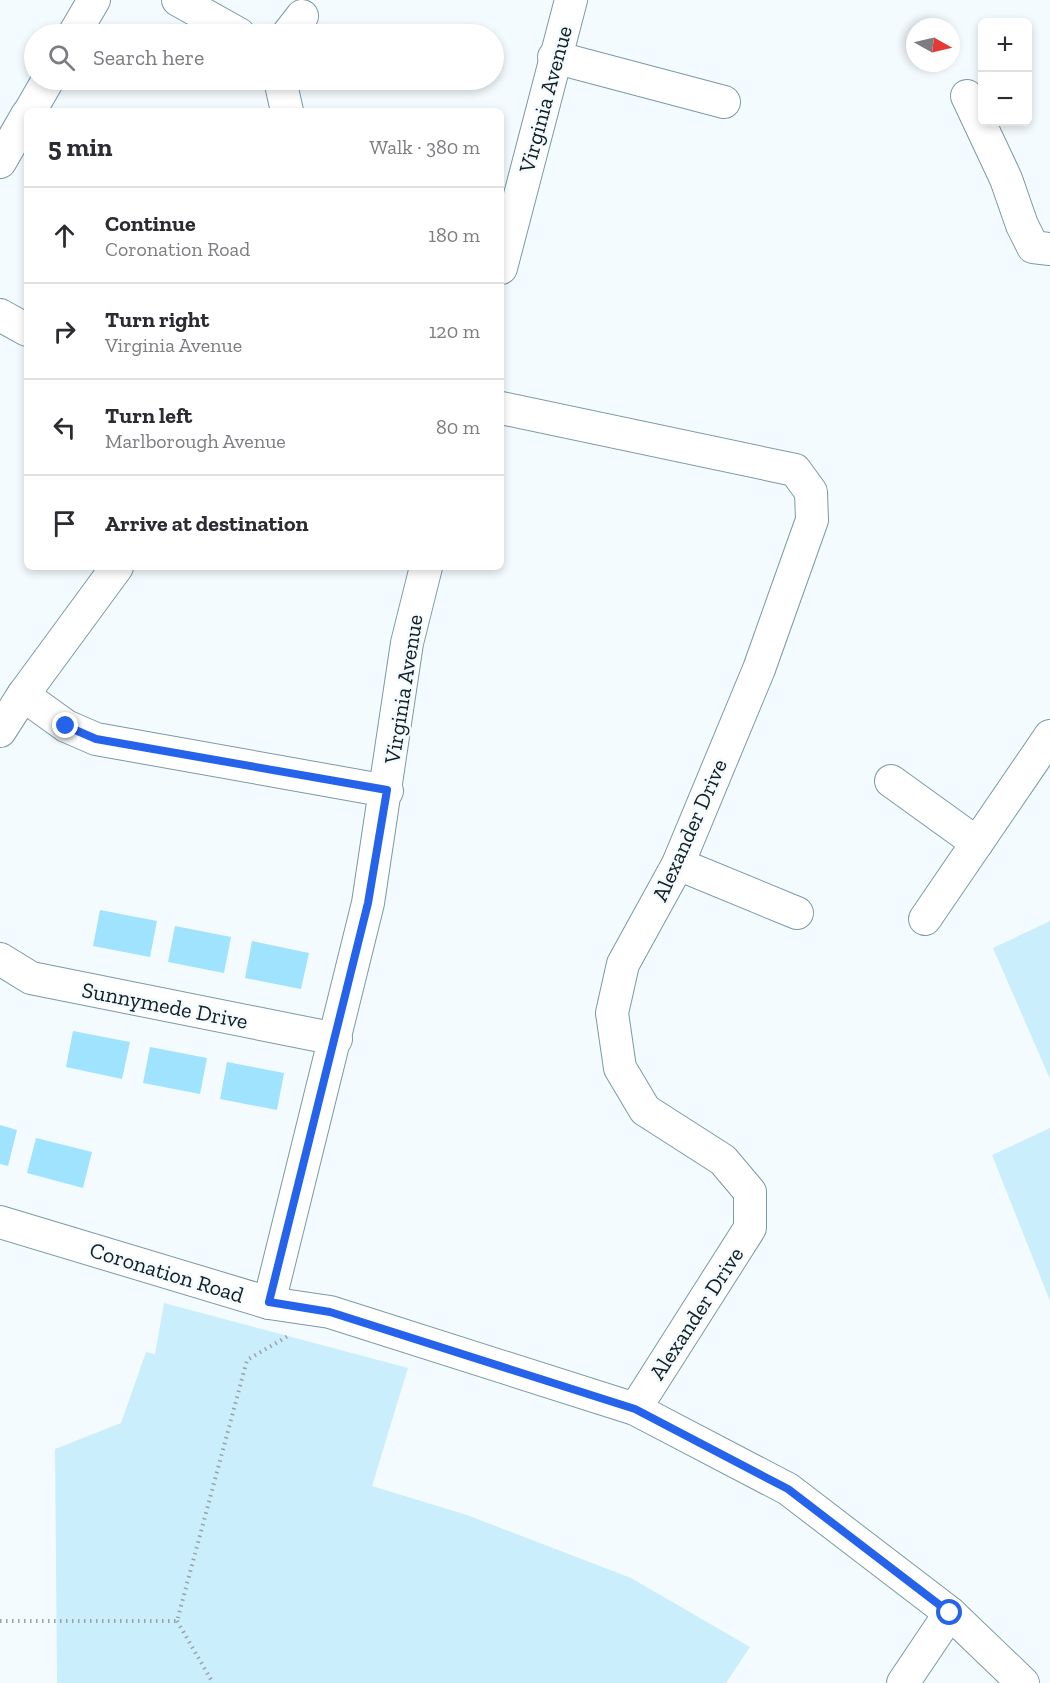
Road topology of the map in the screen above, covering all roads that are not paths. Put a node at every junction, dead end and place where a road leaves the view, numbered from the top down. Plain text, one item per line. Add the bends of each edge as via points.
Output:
1 (94, 0) edge
2 (178, 0) edge
3 (571, 0) edge
4 (80, 24) edge
5 (221, 24) edge
6 (554, 57) junction
7 (42, 90) edge
8 (282, 90) edge
9 (967, 96) dead end
10 (724, 102) dead end
11 (32, 108) edge
12 (286, 108) edge
13 (24, 120) edge
14 (0, 162) edge
15 (1050, 249) edge
16 (504, 256) edge
17 (0, 315) edge
18 (24, 328) edge
19 (504, 409) edge
20 (115, 570) edge
21 (425, 570) edge
22 (23, 696) junction
23 (0, 731) edge
24 (1050, 736) edge
25 (891, 782) dead end
26 (387, 790) junction
27 (977, 843) junction
28 (678, 864) junction
29 (797, 913) dead end
30 (925, 919) dead end
31 (0, 959) edge
32 (336, 1039) junction
33 (0, 1222) edge
34 (269, 1302) junction
35 (635, 1409) junction
36 (950, 1613) junction
37 (903, 1683) edge
38 (1023, 1683) edge

1 - 4 street
2 - 5 street
3 - 6 street, Virginia Avenue
6 - 10 street
6 - 16 street, Virginia Avenue
7 - 11 street
8 - 12 street
9 - 15 street via 1006,179 1022,225 1034,247
13 - 14 street
17 - 18 street
19 - 28 street, Alexander Drive via 795,470 812,492 812,520 759,669
20 - 22 street
21 - 26 street, Virginia Avenue via 407,643
22 - 23 street
22 - 26 street via 66,726 96,739
24 - 27 street
25 - 27 street
26 - 32 street, Virginia Avenue via 368,903
27 - 30 street
28 - 29 street
28 - 35 street, Alexander Drive via 624,964 612,1012 620,1068 645,1110 723,1160 750,1192 750,1228
31 - 32 street, Sunnymede Drive via 32,978
32 - 34 street, Virginia Avenue
33 - 34 street, Coronation Road
34 - 35 street, Coronation Road via 330,1312
35 - 36 street, Coronation Road via 788,1489
36 - 37 street
36 - 38 street, Coronation Road

